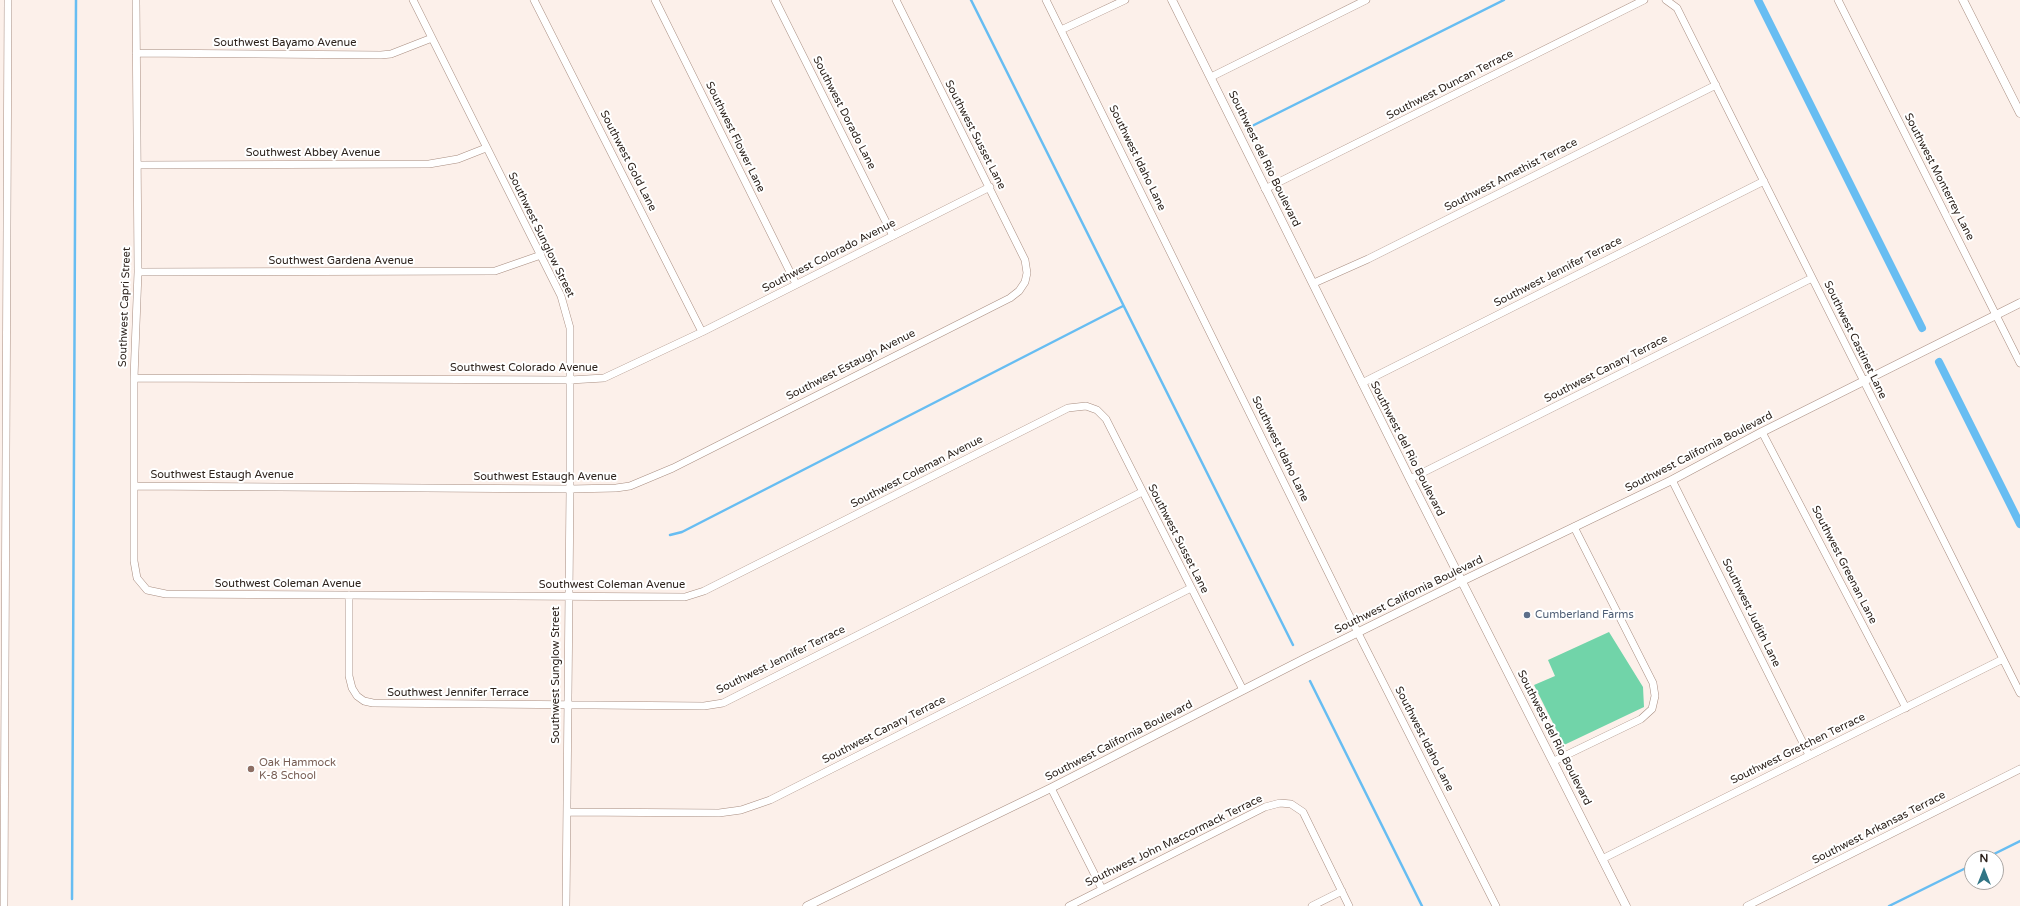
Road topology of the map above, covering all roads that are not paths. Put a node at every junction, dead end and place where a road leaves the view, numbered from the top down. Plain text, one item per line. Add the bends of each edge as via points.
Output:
1 (8, 0) edge
2 (136, 0) edge
3 (413, 0) edge
4 (534, 0) edge
5 (655, 0) edge
6 (775, 0) edge
7 (896, 0) edge
8 (1046, 0) edge
9 (1125, 0) edge
10 (1172, 0) edge
11 (1366, 0) edge
12 (1644, 0) edge
13 (1666, 0) edge
14 (1838, 0) edge
15 (1963, 0) edge
16 (1061, 30) junction
17 (432, 38) junction
18 (136, 54) junction
19 (1211, 77) junction
20 (1716, 85) junction
21 (2020, 113) edge
22 (486, 148) junction
23 (138, 165) junction
24 (1764, 181) junction
25 (990, 187) junction
26 (1265, 189) junction
27 (893, 236) junction
28 (541, 255) junction
29 (138, 272) junction
30 (1812, 278) junction
31 (1025, 282) joint
32 (1314, 283) junction
33 (796, 284) junction
34 (2020, 302) edge
35 (1996, 315) junction
36 (702, 332) junction
37 (2020, 364) edge
38 (134, 378) junction
39 (570, 380) junction
40 (1864, 381) junction
41 (1362, 383) junction
42 (2, 404) edge
43 (1086, 406) joint
44 (1762, 432) junction
45 (1410, 479) junction
46 (1672, 480) junction
47 (134, 486) junction
48 (570, 489) junction
49 (1142, 492) junction
50 (1574, 527) junction
51 (1462, 581) junction
52 (1191, 588) junction
53 (166, 594) joint
54 (349, 595) junction
55 (568, 596) junction
56 (1358, 633) junction
57 (2003, 659) junction
58 (1243, 690) junction
59 (2020, 693) edge
60 (567, 704) junction
61 (1906, 708) junction
62 (1809, 755) junction
63 (1554, 761) junction
64 (2020, 769) edge
65 (1051, 788) junction
66 (2, 808) edge
67 (567, 812) junction
68 (1602, 859) junction
69 (1102, 890) junction
70 (1342, 891) junction
71 (4, 906) edge
72 (566, 906) edge
73 (807, 906) edge
74 (1069, 906) edge
75 (1312, 906) edge
76 (1349, 906) edge
77 (1496, 906) edge
78 (1626, 906) edge
79 (1747, 906) edge

1 - 42 street
2 - 18 street, Southwest Capri Street
3 - 17 street, Southwest Sunglow Street
4 - 36 street, Southwest Gold Lane
5 - 33 street, Southwest Flower Lane
6 - 27 street, Southwest Dorado Lane
7 - 25 street, Southwest Susset Lane
8 - 16 street, Southwest Idaho Lane
9 - 16 street
10 - 19 street, Southwest del Rio Boulevard
11 - 19 street
12 - 26 street, Southwest Duncan Terrace
13 - 20 street, Southwest Castinet Lane via 1677,8
14 - 35 street, Southwest Monterrey Lane
15 - 21 street
16 - 56 street, Southwest Idaho Lane
17 - 18 street, Southwest Bayamo Avenue via 391,54 381,55
17 - 22 street, Southwest Sunglow Street
18 - 23 street, Southwest Capri Street
19 - 26 street, Southwest del Rio Boulevard
20 - 24 street, Southwest Castinet Lane
20 - 32 street, Southwest Amethist Terrace
22 - 23 street, Southwest Abbey Avenue via 458,159 429,164
22 - 28 street, Southwest Sunglow Street
23 - 29 street, Southwest Capri Street
24 - 30 street, Southwest Castinet Lane
24 - 41 street, Southwest Jennifer Terrace
25 - 27 street, Southwest Colorado Avenue
25 - 31 street, Southwest Susset Lane via 1025,260
26 - 32 street, Southwest del Rio Boulevard
27 - 33 street, Southwest Colorado Avenue
28 - 29 street, Southwest Gardena Avenue via 495,271
28 - 39 street, Southwest Sunglow Street via 561,296 570,328
29 - 38 street, Southwest Capri Street
30 - 40 street, Southwest Castinet Lane
30 - 45 street, Southwest Canary Terrace
31 - 48 street, Southwest Estaugh Avenue via 1010,298 648,479 616,488
32 - 41 street, Southwest del Rio Boulevard
33 - 36 street, Southwest Colorado Avenue
34 - 35 street, Southwest California Boulevard
35 - 37 street, Southwest Monterrey Lane
35 - 40 street, Southwest California Boulevard
36 - 39 street, Southwest Colorado Avenue via 604,378
38 - 39 street, Southwest Colorado Avenue
38 - 47 street, Southwest Capri Street
39 - 48 street, Southwest Sunglow Street
40 - 44 street, Southwest California Boulevard
40 - 57 street, Southwest Castinet Lane
41 - 45 street, Southwest del Rio Boulevard
42 - 66 street
43 - 49 street, Southwest Susset Lane via 1097,410 1106,419
43 - 55 street, Southwest Coleman Avenue via 1068,408 704,591 685,597
44 - 46 street, Southwest California Boulevard
44 - 61 street, Southwest Greenan Lane
45 - 51 street, Southwest del Rio Boulevard
46 - 50 street, Southwest California Boulevard
46 - 62 street, Southwest Judith Lane
47 - 48 street, Southwest Estaugh Avenue
47 - 53 street, Southwest Capri Street via 135,574 147,590
48 - 55 street, Southwest Sunglow Street
49 - 52 street, Southwest Susset Lane
49 - 60 street, Southwest Jennifer Terrace via 724,702 704,706
50 - 51 street, Southwest California Boulevard
50 - 63 street via 1653,682 1655,696 1652,709 1641,719
51 - 56 street, Southwest California Boulevard
51 - 63 street, Southwest del Rio Boulevard
52 - 58 street, Southwest Susset Lane
52 - 67 street, Southwest Canary Terrace via 770,800 741,810 719,813
53 - 54 street, Southwest Coleman Avenue
54 - 55 street, Southwest Coleman Avenue
54 - 60 street, Southwest Jennifer Terrace via 349,676 357,696 364,700 373,703
55 - 60 street, Southwest Sunglow Street
56 - 58 street, Southwest California Boulevard
56 - 77 street, Southwest Idaho Lane
57 - 59 street, Southwest Castinet Lane
57 - 61 street, Southwest Gretchen Terrace
58 - 65 street, Southwest California Boulevard
60 - 67 street, Southwest Sunglow Street
61 - 62 street, Southwest Gretchen Terrace
62 - 68 street, Southwest Gretchen Terrace
63 - 68 street, Southwest del Rio Boulevard
64 - 79 street, Southwest Arkansas Terrace
65 - 69 street
65 - 73 street, Southwest California Boulevard
66 - 71 street
67 - 72 street, Southwest Sunglow Street
68 - 78 street, Southwest del Rio Boulevard
69 - 70 street, Southwest John Maccormack Terrace via 1265,807 1280,803 1291,804 1303,812
69 - 74 street, Southwest John Maccormack Terrace
70 - 75 street
70 - 76 street

